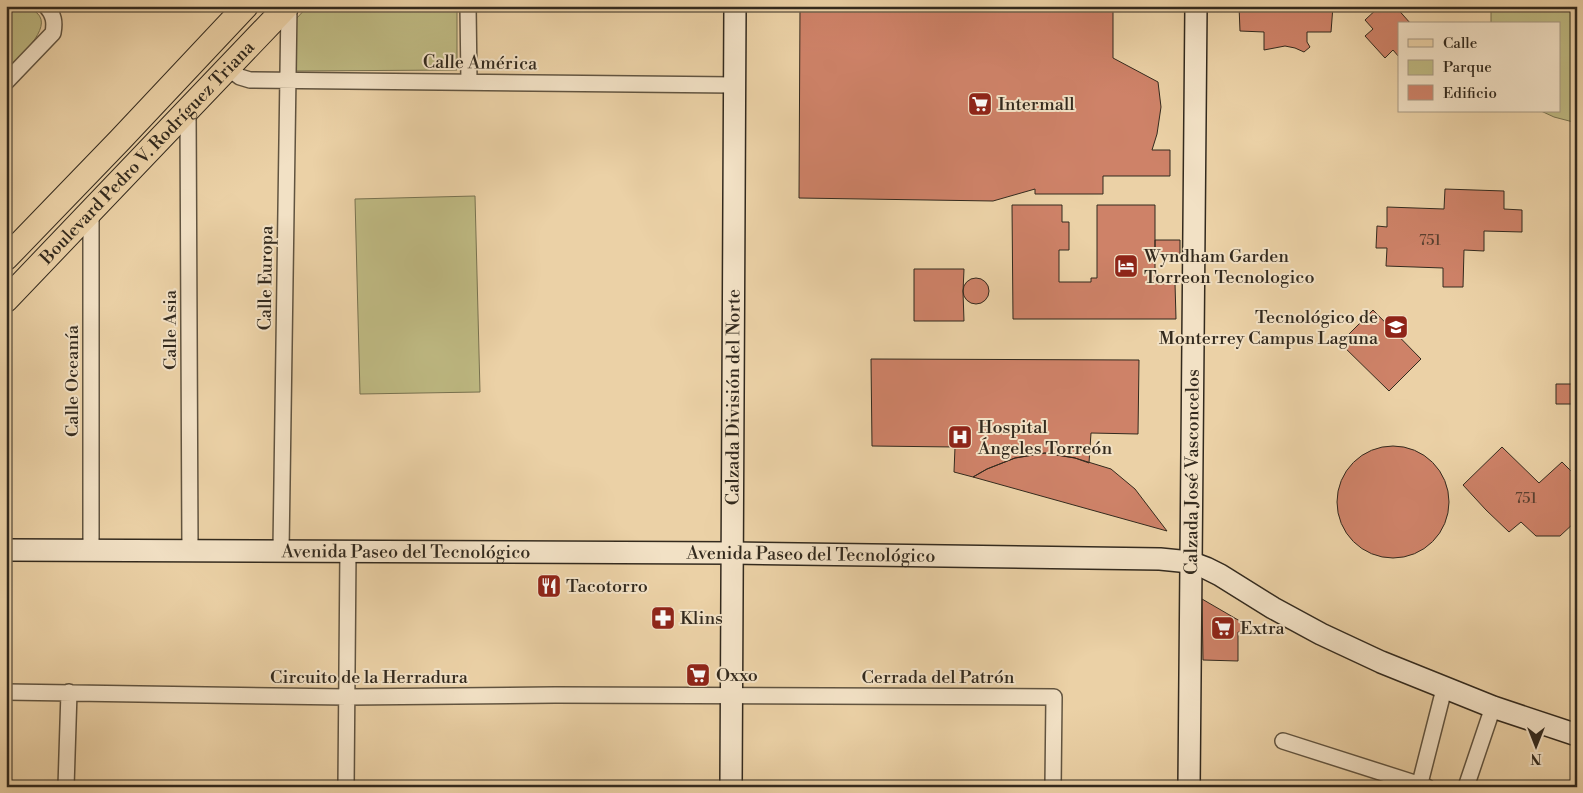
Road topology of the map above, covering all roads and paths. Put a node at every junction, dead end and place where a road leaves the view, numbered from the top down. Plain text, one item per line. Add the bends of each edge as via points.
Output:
1 (46, 6) edge
2 (246, 6) edge
3 (288, 6) edge
4 (468, 6) edge
5 (735, 6) edge
6 (1196, 6) edge
7 (228, 68) junction
8 (288, 81) junction
9 (6, 82) edge
10 (468, 82) junction
11 (734, 85) junction
12 (188, 110) junction
13 (112, 148) junction
14 (91, 211) junction
15 (6, 258) edge
16 (6, 300) edge
17 (6, 550) edge
18 (91, 550) junction
19 (190, 550) junction
20 (281, 550) junction
21 (348, 551) junction
22 (733, 553) junction
23 (1190, 562) junction
24 (1444, 689) junction
25 (6, 692) edge
26 (69, 692) junction
27 (732, 695) junction
28 (347, 696) junction
29 (1493, 707) junction
30 (1577, 735) edge
31 (1283, 741) dead end
32 (1422, 786) edge
33 (66, 787) edge
34 (346, 787) edge
35 (731, 787) edge
36 (1053, 787) edge
37 (1189, 787) edge
38 (1466, 787) edge

1 - 9 street via 55,22 53,33
2 - 13 main road, Boulevard Pedro V. Rodríguez Triana
3 - 7 main road, Boulevard Pedro V. Rodríguez Triana
3 - 8 street, Calle Europa
4 - 10 street
5 - 11 main road, Calzada División del Norte
6 - 23 main road, Calzada José Vasconcelos
7 - 8 street, Calle América via 250,80
7 - 12 main road, Boulevard Pedro V. Rodríguez Triana
8 - 10 street, Calle América
8 - 20 street, Calle Europa
10 - 11 street, Calle América
11 - 22 main road, Calzada División del Norte
12 - 14 main road, Boulevard Pedro V. Rodríguez Triana
12 - 19 street, Calle Asia
13 - 14 main road via 90,186
13 - 15 main road, Boulevard Pedro V. Rodríguez Triana
14 - 16 main road, Boulevard Pedro V. Rodríguez Triana
14 - 18 street, Calle Oceanía
17 - 18 main road, Avenida Paseo del Tecnológico
18 - 19 main road, Avenida Paseo del Tecnológico
19 - 20 main road, Avenida Paseo del Tecnológico
20 - 21 main road, Avenida Paseo del Tecnológico
21 - 22 main road, Avenida Paseo del Tecnológico
21 - 28 street
22 - 23 main road, Avenida Paseo del Tecnológico
22 - 27 main road, Calzada División del Norte
23 - 24 main road, Avenida Paseo del Tecnológico via 1220,574 1321,634
23 - 37 main road, Calzada José Vasconcelos
24 - 29 main road, Avenida Paseo del Tecnológico
24 - 32 street
25 - 26 street, Circuito de la Herradura
26 - 28 street, Circuito de la Herradura
26 - 33 street
27 - 28 street, Circuito de la Herradura
27 - 35 main road, Calzada División del Norte
27 - 36 street, Cerrada del Patrón via 1054,697
28 - 34 street
29 - 30 main road, Avenida Paseo del Tecnológico
29 - 38 street
31 - 32 street

